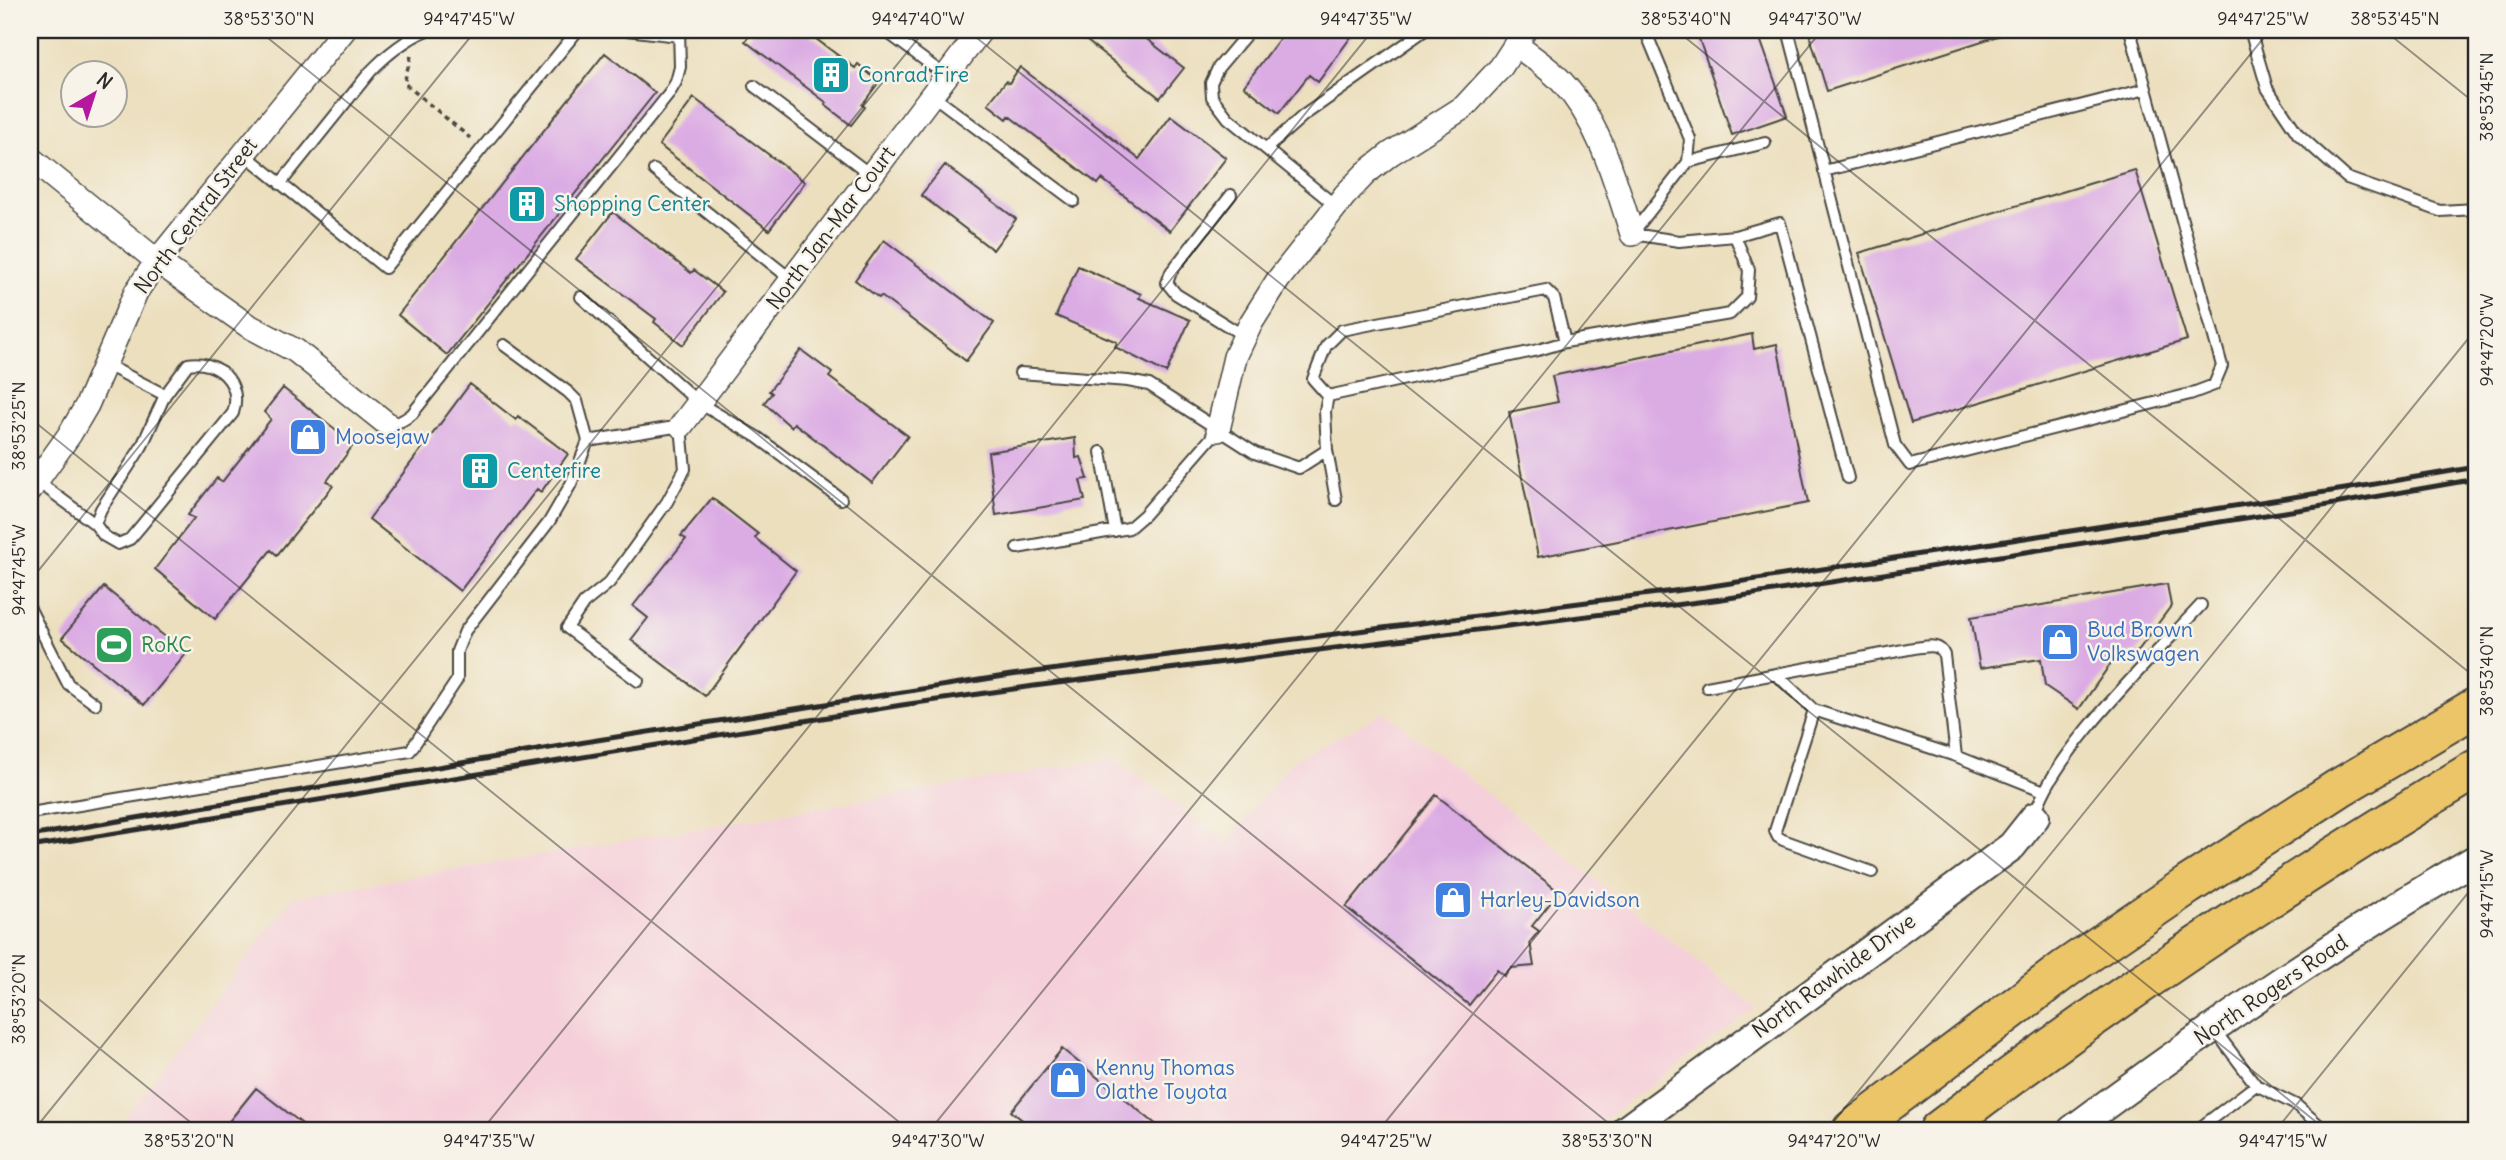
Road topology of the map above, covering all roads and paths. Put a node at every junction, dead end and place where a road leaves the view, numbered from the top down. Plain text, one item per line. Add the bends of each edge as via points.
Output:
1 (344, 30) edge
2 (578, 30) edge
3 (627, 30) edge
4 (884, 30) edge
5 (982, 30) edge
6 (1250, 30) edge
7 (1425, 30) edge
8 (1645, 30) edge
9 (1788, 30) edge
10 (2130, 30) edge
11 (2250, 30) edge
12 (422, 32) edge
13 (679, 33) edge
14 (1520, 37) edge
15 (946, 76) junction
16 (754, 86) dead end
17 (2146, 89) junction
18 (932, 95) junction
19 (1765, 143) dead end
20 (1266, 149) junction
21 (480, 150) junction
22 (243, 153) junction
23 (30, 158) edge
24 (1688, 162) junction
25 (654, 170) dead end
26 (1824, 171) junction
27 (871, 175) junction
28 (280, 184) junction
29 (1231, 195) dead end
30 (1074, 201) dead end
31 (1336, 206) junction
32 (2476, 209) edge
33 (1632, 233) junction
34 (1735, 236) junction
35 (157, 261) junction
36 (792, 280) junction
37 (582, 298) dead end
38 (1244, 336) junction
39 (1565, 342) junction
40 (504, 345) dead end
41 (105, 364) junction
42 (1020, 373) dead end
43 (165, 395) junction
44 (1328, 396) junction
45 (699, 403) junction
46 (386, 423) joint
47 (681, 426) junction
48 (1218, 430) junction
49 (588, 441) junction
50 (1327, 450) junction
51 (1101, 452) dead end
52 (1848, 478) dead end
53 (33, 485) edge
54 (841, 499) dead end
55 (1336, 500) dead end
56 (95, 524) junction
57 (1115, 531) junction
58 (1017, 548) dead end
59 (2201, 605) dead end
60 (30, 609) edge
61 (1776, 674) junction
62 (639, 681) dead end
63 (1707, 687) dead end
64 (95, 704) dead end
65 (2476, 706) edge
66 (1814, 710) junction
67 (1956, 756) junction
68 (2476, 769) edge
69 (2040, 804) junction
70 (30, 813) edge
71 (2476, 859) edge
72 (1872, 872) dead end
73 (2213, 1028) junction
74 (2256, 1085) junction
75 (1626, 1130) edge
76 (1852, 1130) edge
77 (1940, 1130) edge
78 (2072, 1130) edge
79 (2197, 1130) edge
80 (2325, 1130) edge

1 - 22 street, North Central Street
2 - 21 lane
3 - 13 lane
4 - 15 lane
5 - 15 street, North Jan-Mar Court
6 - 20 lane via 1218,68 1212,97 1228,118
7 - 20 lane via 1303,116
8 - 24 lane via 1690,139
9 - 26 lane
10 - 17 lane
11 - 32 lane via 2267,88 2298,134 2347,178 2440,211
12 - 21 path via 404,83
12 - 28 lane via 385,56 370,72
13 - 46 lane via 680,67 669,94 412,414 395,424
14 - 31 street via 1495,75 1464,107 1390,154
14 - 33 street via 1580,104 1606,154
15 - 18 street, North Jan-Mar Court
16 - 27 lane
17 - 26 lane
17 - 26 lane via 2222,366 2214,385 2163,401 1910,465 1895,445
18 - 27 street, North Jan-Mar Court
18 - 30 lane
19 - 24 lane
20 - 31 lane
21 - 28 lane via 385,268
22 - 28 lane
22 - 35 street, North Central Street
23 - 35 street
24 - 33 lane
25 - 36 lane
27 - 36 street, North Jan-Mar Court
29 - 38 lane via 1171,272 1167,284
31 - 38 street via 1271,290
33 - 34 lane via 1679,241
34 - 39 lane via 1749,270 1747,297 1730,314
34 - 52 lane via 1780,223
35 - 41 street, North Central Street via 136,292
35 - 46 street via 247,324 296,351
36 - 45 street, North Jan-Mar Court
37 - 45 lane
38 - 48 street
39 - 44 lane
39 - 44 lane via 1554,298 1546,290 1342,330 1326,346 1314,379
40 - 49 lane via 577,401
41 - 43 lane
41 - 53 street, North Central Street via 71,434
42 - 48 lane via 1149,385
43 - 56 lane via 142,446
43 - 56 lane via 188,364 198,362 225,375 238,399 233,413 130,539 118,544
44 - 50 lane
45 - 47 street, North Jan-Mar Court
45 - 54 lane via 757,437
47 - 49 lane
47 - 62 lane via 685,469 667,502 609,583 584,603 567,628
48 - 50 lane via 1255,453 1299,468
48 - 57 lane via 1144,515 1129,528
49 - 70 lane via 572,484 549,522 465,631 457,651 457,680 410,751
50 - 55 lane
51 - 57 lane
53 - 56 lane
57 - 58 lane
59 - 69 lane via 2079,741
60 - 64 lane via 68,684
61 - 63 lane
61 - 66 lane
61 - 67 lane via 1937,646 1944,655
65 - 76 highway via 2188,885 2065,969
66 - 67 lane
66 - 72 lane via 1775,831 1783,840
67 - 69 lane
68 - 77 highway via 2204,940
69 - 75 street, North Rawhide Drive via 2012,846
71 - 73 street, North Rogers Road
73 - 74 lane
73 - 78 street, North Rogers Road
74 - 79 lane
74 - 80 lane via 2296,1105

